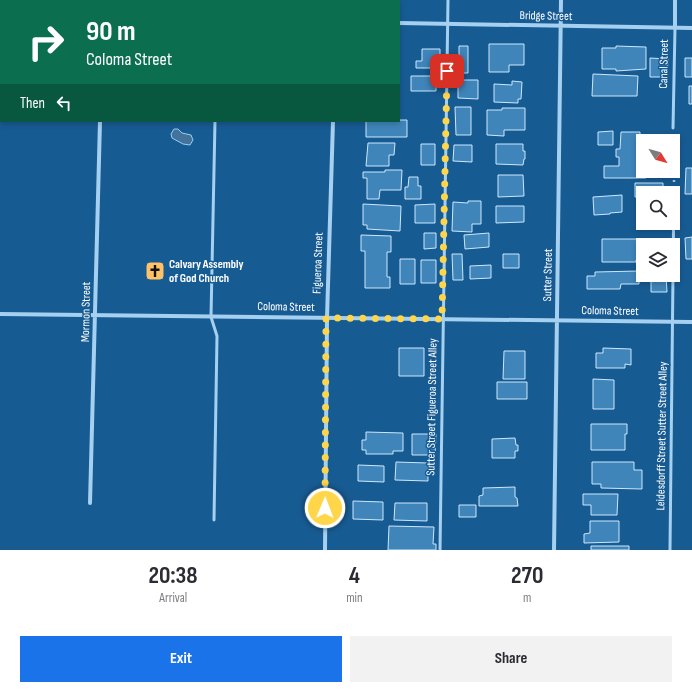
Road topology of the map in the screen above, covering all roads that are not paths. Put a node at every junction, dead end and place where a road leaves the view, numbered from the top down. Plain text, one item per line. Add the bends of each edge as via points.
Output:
1 (448, 0) edge
2 (561, 0) edge
3 (675, 0) edge
4 (400, 24) edge
5 (448, 25) junction
6 (560, 26) junction
7 (675, 28) junction
8 (692, 28) edge
9 (100, 122) edge
10 (215, 122) edge
11 (333, 122) edge
12 (674, 128) road end
13 (673, 282) edge
14 (0, 314) edge
15 (96, 315) junction
16 (211, 317) junction
17 (326, 318) junction
18 (442, 319) junction
19 (557, 320) junction
20 (672, 321) junction
21 (692, 322) edge
22 (90, 503) dead end
23 (214, 520) dead end
24 (325, 550) edge
25 (440, 550) edge
26 (554, 550) edge
27 (670, 550) edge

1 - 5 lane, Sutter Street Figueroa Street Alley
2 - 6 street, Sutter Street
3 - 7 street, Canal Street
4 - 5 street, Bridge Street
5 - 6 street, Bridge Street
5 - 18 lane, Sutter Street Figueroa Street Alley
6 - 7 street, Bridge Street
6 - 19 street, Sutter Street
7 - 8 street, Bridge Street
7 - 12 lane, Canal Street
9 - 15 street, Mormon Street
10 - 16 lane
11 - 17 street, Figueroa Street
13 - 20 lane
14 - 15 street, Coloma Street
15 - 16 street, Coloma Street
15 - 22 street, Mormon Street
16 - 17 street, Coloma Street
16 - 23 lane via 217,336
17 - 18 street, Coloma Street
17 - 24 street, Figueroa Street
18 - 19 street, Coloma Street
18 - 25 lane, Sutter Street Figueroa Street Alley
19 - 20 street, Coloma Street
19 - 26 street, Sutter Street
20 - 21 street, Coloma Street
20 - 27 lane, Leidesdorff Street Sutter Street Alley

